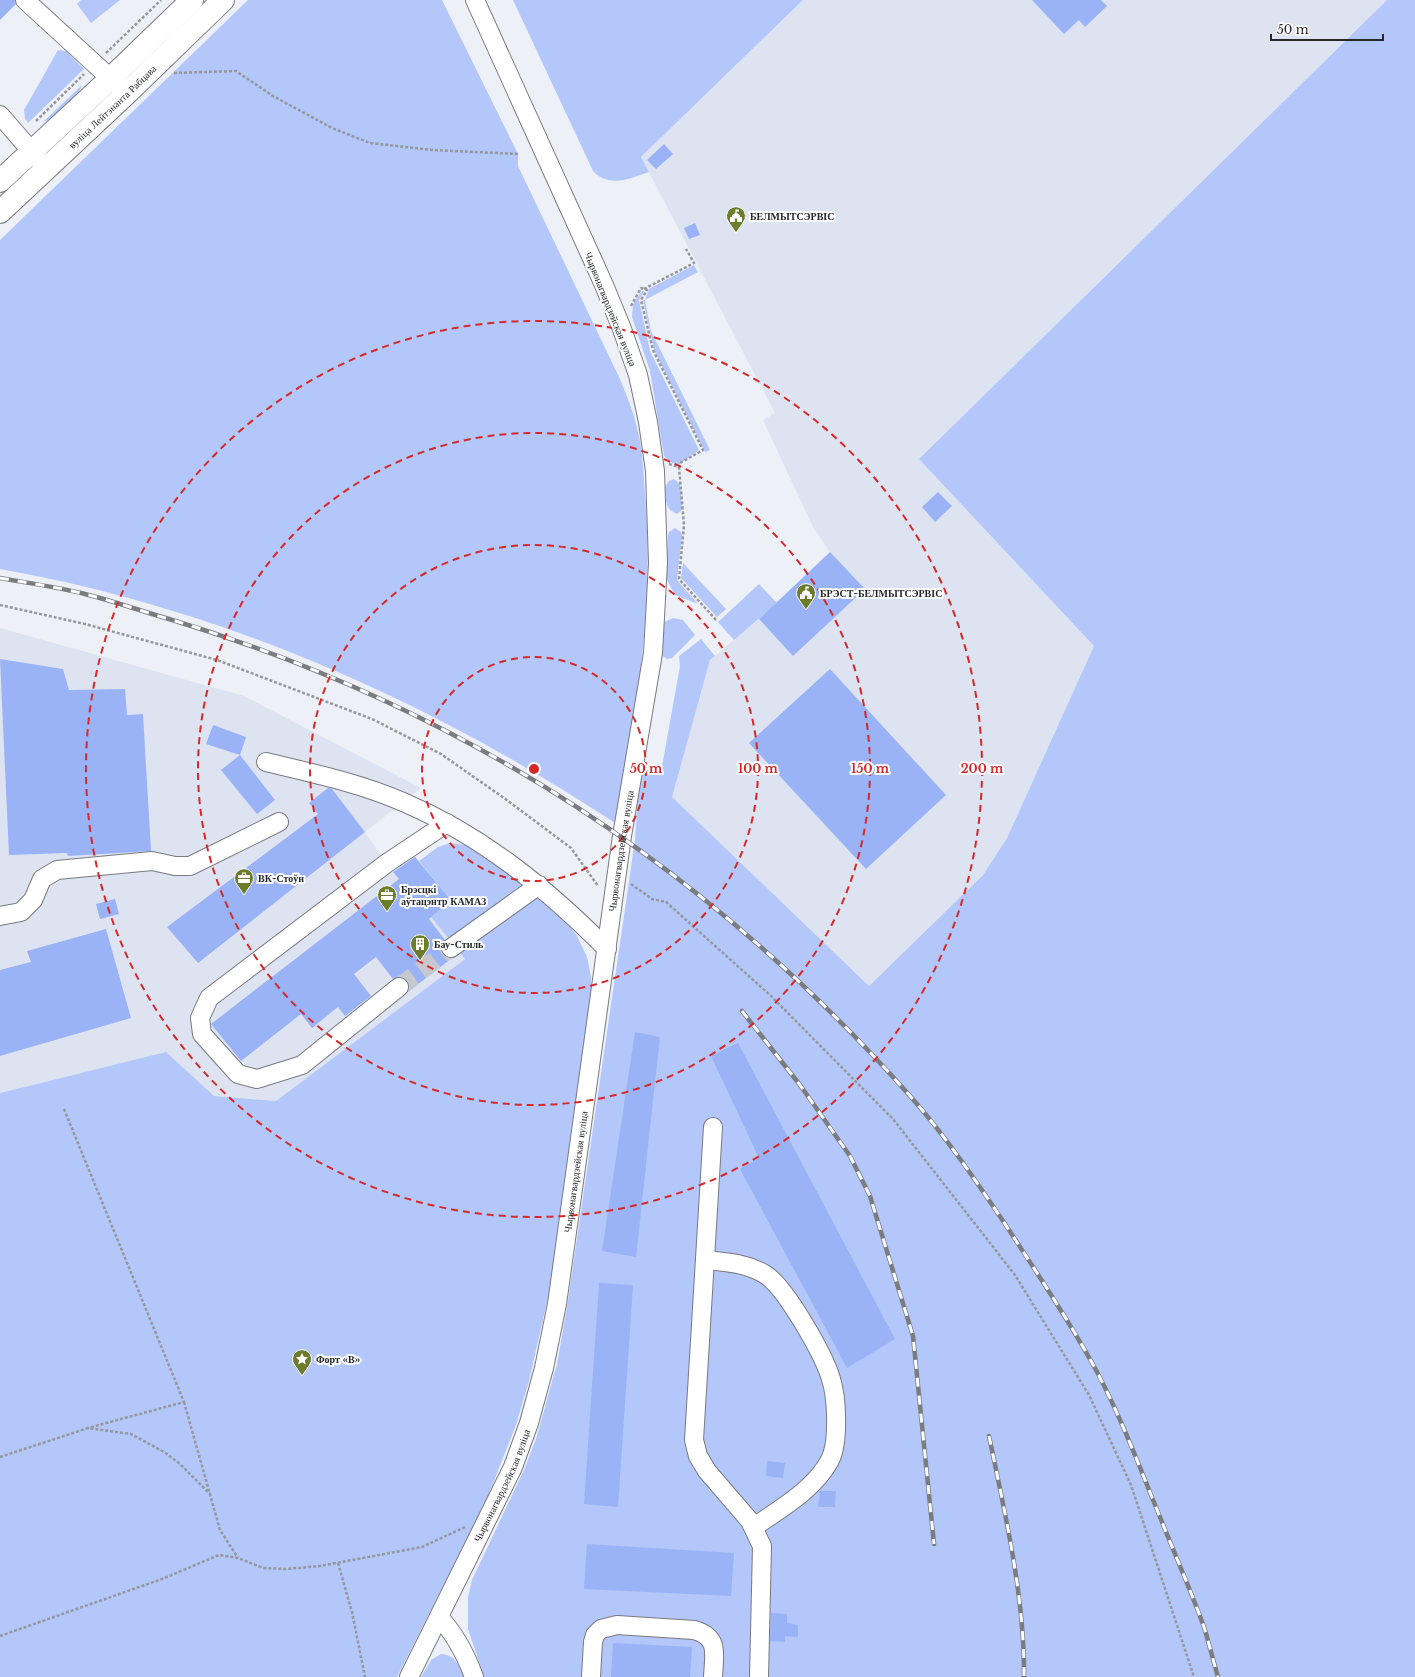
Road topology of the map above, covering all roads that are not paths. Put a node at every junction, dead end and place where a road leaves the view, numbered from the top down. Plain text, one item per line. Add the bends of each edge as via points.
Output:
1 (25, 0) edge
2 (192, 0) edge
3 (223, 0) edge
4 (475, 0) edge
5 (110, 80) junction
6 (127, 93) junction
7 (0, 115) edge
8 (25, 145) junction
9 (46, 168) junction
10 (0, 181) edge
11 (0, 212) edge
12 (266, 762) dead end
13 (279, 822) dead end
14 (447, 823) junction
15 (539, 885) junction
16 (0, 916) edge
17 (451, 948) tunnel mouth
18 (606, 949) junction
19 (399, 987) tunnel mouth
20 (713, 1127) dead end
21 (705, 1260) junction
22 (754, 1528) junction
23 (439, 1617) junction
24 (409, 1677) edge
25 (474, 1677) edge
26 (591, 1677) edge
27 (713, 1677) edge
28 (759, 1677) edge

1 - 5 street
2 - 5 highway, вуліца Лейтэнанта Рабцава
3 - 6 highway, вуліца Лейтэнанта Рабцава
4 - 18 street, Чырвонагвардзейская вуліца via 607,292 638,375 655,471 658,518 656,608 646,703
5 - 6 street
5 - 8 highway, вуліца Лейтэнанта Рабцава
6 - 9 highway, вуліца Лейтэнанта Рабцава
7 - 8 street
8 - 9 street
8 - 10 highway, вуліца Лейтэнанта Рабцава
9 - 11 highway, вуліца Лейтэнанта Рабцава
12 - 14 street via 337,779 403,802
13 - 16 street via 190,866 152,861 56,870 42,879 33,900 21,912
14 - 15 street via 513,864
14 - 19 street via 387,863 209,998 200,1018 202,1034 238,1074 257,1079 302,1065
15 - 17 street
15 - 18 street
18 - 23 street, Чырвонагвардзейская вуліца via 557,1304 544,1368 529,1423 513,1466
20 - 21 street
21 - 22 street via 694,1440 698,1456 706,1471
21 - 22 street via 750,1267 767,1276 779,1287 790,1300 832,1379 835,1396 834,1445 830,1459 809,1487
22 - 28 street via 762,1546 763,1557
23 - 24 street, Чырвонагвардзейская вуліца
23 - 25 street via 458,1641
26 - 27 street via 595,1635 601,1629 616,1625 702,1632 713,1642

